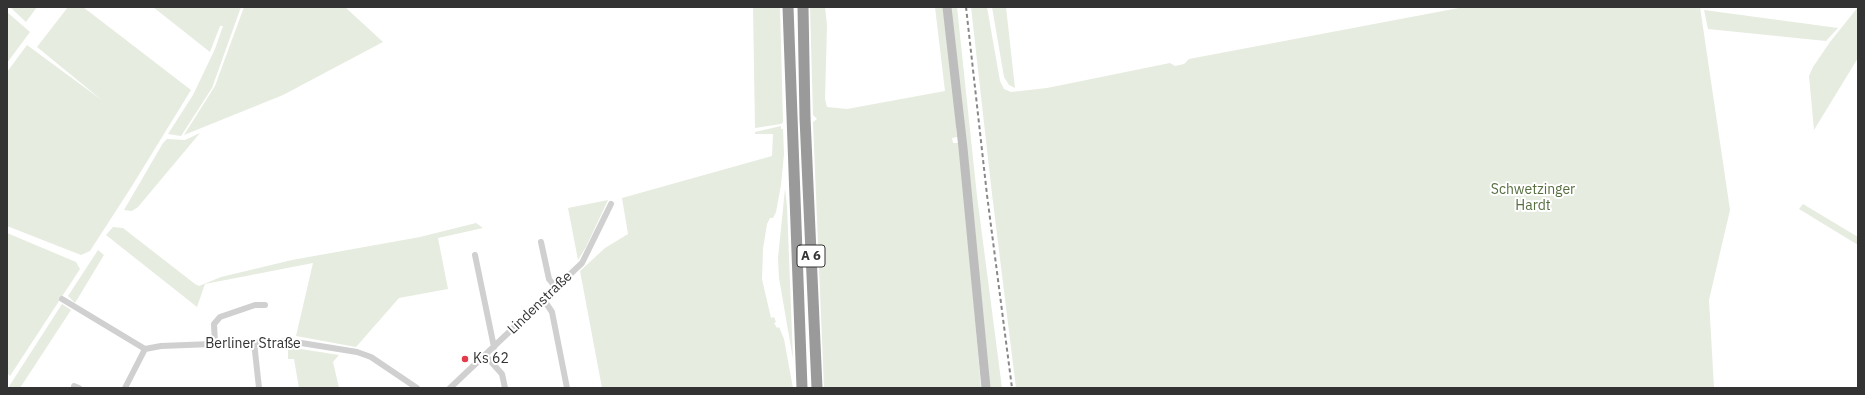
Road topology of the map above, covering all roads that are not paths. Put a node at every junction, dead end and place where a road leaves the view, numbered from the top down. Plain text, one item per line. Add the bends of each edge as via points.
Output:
1 (788, 7) edge
2 (803, 7) edge
3 (946, 7) edge
4 (611, 204) dead end
5 (541, 242) dead end
6 (475, 255) dead end
7 (556, 288) junction
8 (62, 299) dead end
9 (544, 300) junction
10 (265, 305) dead end
11 (254, 342) junction
12 (215, 344) junction
13 (494, 347) junction
14 (145, 349) junction
15 (485, 355) junction
16 (413, 387) edge
17 (125, 388) edge
18 (259, 388) edge
19 (450, 388) edge
20 (505, 388) edge
21 (567, 388) edge
22 (802, 388) edge
23 (817, 388) edge
24 (986, 388) edge

1 - 22 highway, A 6
2 - 23 highway, A 6
3 - 24 main road via 964,148
4 - 7 street, Lindenstraße via 582,264
5 - 7 street via 549,279
6 - 13 street
7 - 9 street, Lindenstraße
8 - 14 street
9 - 13 street, Lindenstraße
9 - 21 street via 552,312
10 - 12 street via 255,305 220,317 214,324
11 - 12 street, Berliner Straße
11 - 16 street, Berliner Straße via 289,341 357,352 371,357
11 - 18 street
12 - 14 street, Berliner Straße
13 - 15 street, Lindenstraße
14 - 17 street
15 - 19 street, Lindenstraße
15 - 20 street via 502,374

